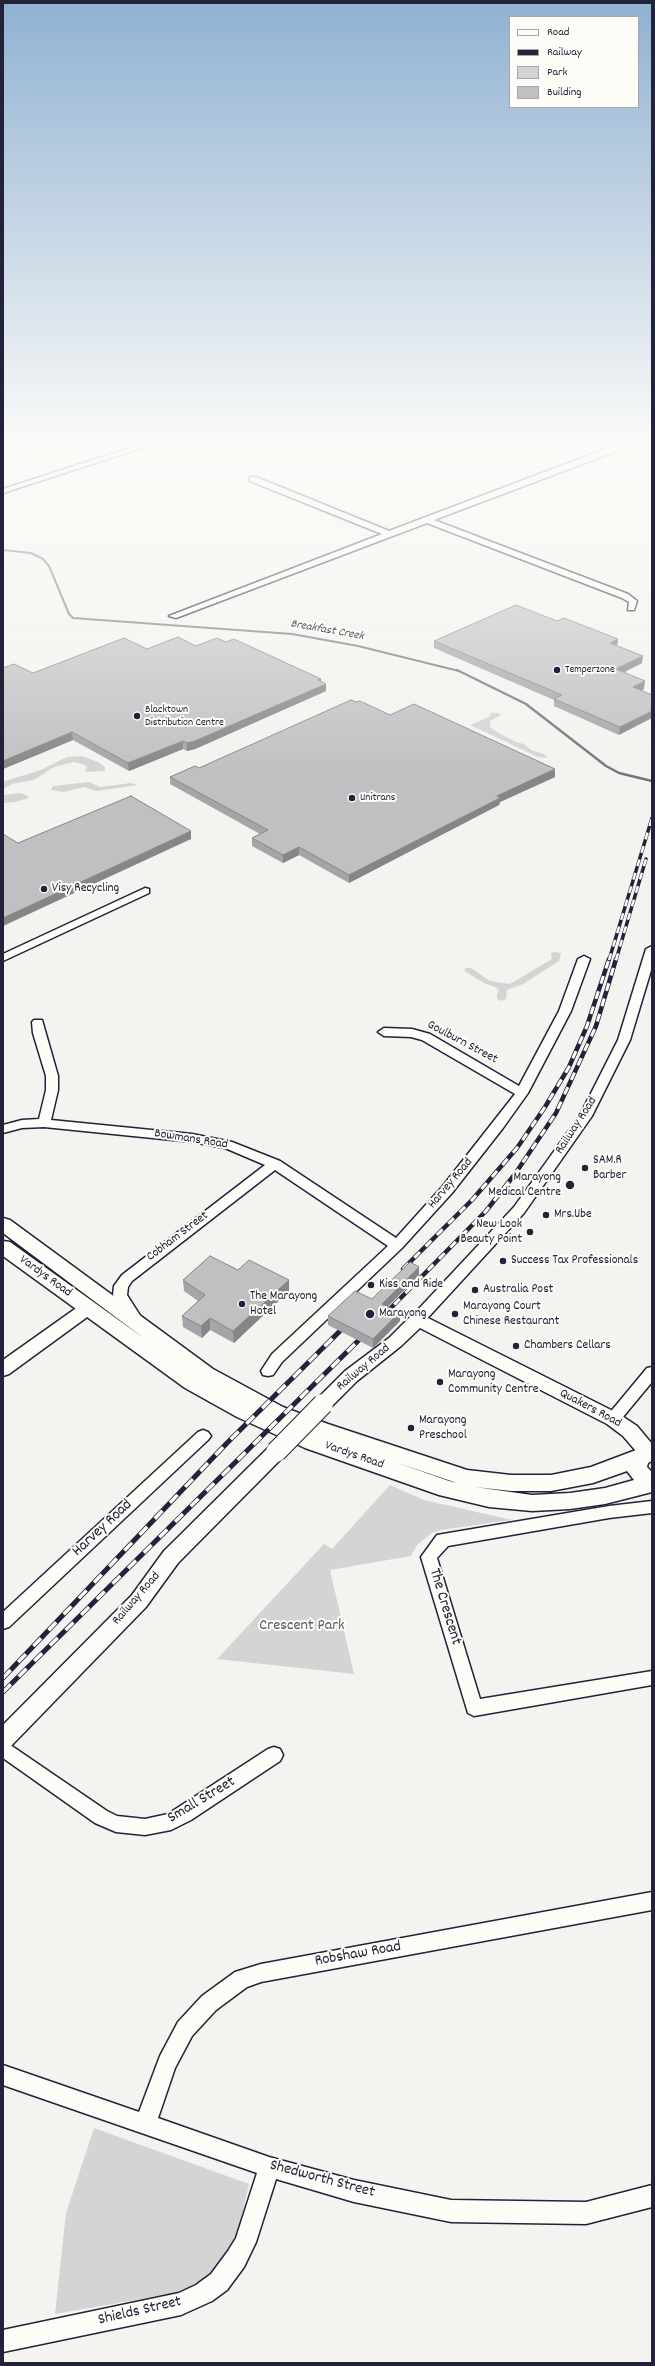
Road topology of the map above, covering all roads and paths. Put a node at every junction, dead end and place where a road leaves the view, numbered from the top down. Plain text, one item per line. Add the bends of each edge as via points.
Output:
1 (340, 552) edge
2 (511, 552) edge
3 (631, 608) dead end
4 (173, 616) dead end
5 (145, 891) dead end
6 (652, 949) edge
7 (3, 958) edge
8 (584, 959) dead end
9 (38, 1022) dead end
10 (384, 1032) dead end
11 (522, 1093) junction
12 (44, 1123) junction
13 (4, 1129) edge
14 (275, 1164) junction
15 (3, 1224) edge
16 (397, 1246) junction
17 (3, 1247) edge
18 (64, 1268) junction
19 (88, 1308) junction
20 (418, 1319) junction
21 (140, 1326) junction
22 (3, 1369) edge
23 (268, 1371) dead end
24 (652, 1372) edge
25 (612, 1419) junction
26 (203, 1436) dead end
27 (646, 1454) edge
28 (652, 1483) edge
29 (652, 1507) edge
30 (3, 1622) edge
31 (652, 1678) edge
32 (3, 1739) edge
33 (3, 1748) edge
34 (274, 1755) dead end
35 (652, 1901) edge
36 (3, 2075) edge
37 (144, 2125) junction
38 (269, 2166) junction
39 (652, 2196) edge
40 (3, 2341) edge

1 - 4 street
2 - 3 street via 625,596 633,601
5 - 7 street
6 - 20 street, Railway Road via 624,1040 586,1116 519,1210
8 - 11 street, Harvey Road via 565,1011
9 - 12 street via 52,1076 52,1090
10 - 11 street, Goulburn Street via 426,1036
11 - 16 street, Harvey Road via 447,1190
12 - 13 street, Bowmans Road via 22,1124
12 - 14 street, Bowmans Road via 210,1141 245,1150
14 - 16 street, Bowmans Road
14 - 21 street, Cobham Street via 127,1278 120,1291 122,1301
15 - 18 main road, Vardys Road
16 - 23 street, Harvey Road via 277,1358
17 - 19 main road, Vardys Road
18 - 19 main road, Vardys Road via 88,1295
18 - 21 main road, Vardys Road
19 - 21 main road, Vardys Road via 94,1306 105,1309
19 - 22 street
19 - 28 main road, Vardys Road via 161,1362 244,1412 290,1434 447,1489 490,1499 532,1503 606,1496
20 - 25 street, Quakers Road
20 - 32 street, Railway Road, bridge via 395,1342 351,1376 323,1404 171,1558 139,1601
21 - 27 main road, Vardys Road via 206,1374 276,1412 321,1430 467,1478 511,1483 551,1483 593,1475
24 - 25 street
25 - 27 street, Quakers Road via 630,1431
26 - 30 street, Harvey Road
27 - 28 main road via 636,1463 638,1473
29 - 31 street, The Crescent via 443,1540 429,1557 474,1708
33 - 34 street, Small Street via 101,1817 116,1824 139,1827 160,1825 185,1814
35 - 37 street, Robshaw Road via 269,1971 242,1979 209,2003 185,2029 167,2062
36 - 37 street, Shedworth Street
37 - 38 street, Shedworth Street
38 - 39 street, Shedworth Street via 354,2190 451,2211 586,2213
38 - 40 street, Shields Street via 245,2242 219,2282 204,2293 181,2304

